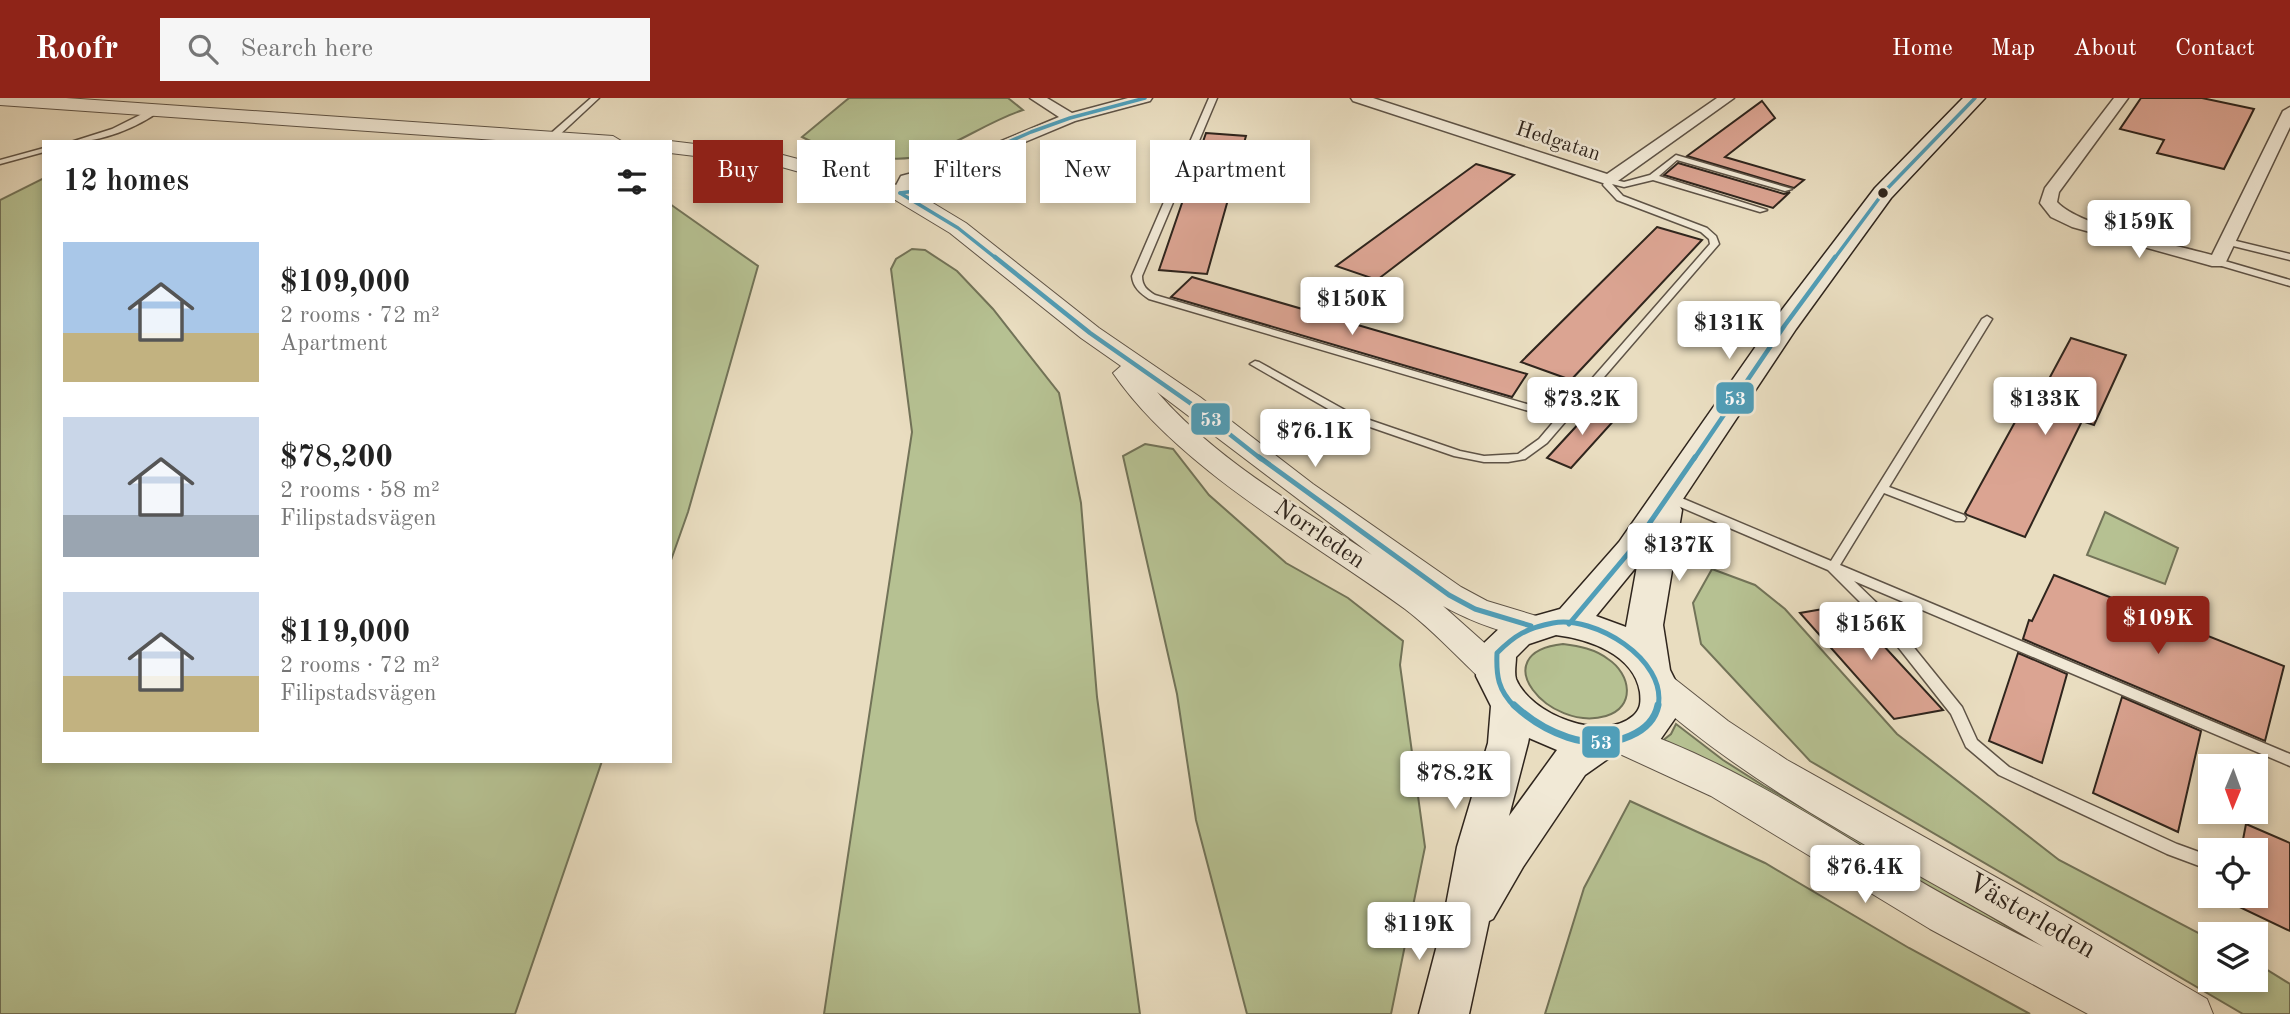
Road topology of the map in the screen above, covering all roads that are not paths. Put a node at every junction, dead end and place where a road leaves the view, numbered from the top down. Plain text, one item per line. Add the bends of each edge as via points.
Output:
1 (595, 98) edge
2 (1037, 98) edge
3 (1145, 98) edge
4 (1213, 98) edge
5 (1358, 98) edge
6 (1727, 98) edge
7 (1975, 98) edge
8 (2121, 98) edge
9 (0, 99) edge
10 (157, 110) junction
11 (2290, 111) edge
12 (1070, 118) junction
13 (552, 137) junction
14 (82, 140) edge
15 (589, 140) edge
16 (672, 147) edge
17 (42, 151) edge
18 (0, 162) edge
19 (1653, 177) junction
20 (1609, 180) junction
21 (1788, 189) dead end
22 (900, 193) junction
23 (1763, 211) dead end
24 (2228, 242) junction
25 (2290, 257) edge
26 (2218, 262) junction
27 (2290, 283) edge
28 (1987, 319) dead end
29 (1090, 333) junction
30 (1255, 364) dead end
31 (1564, 418) junction
32 (1881, 488) junction
33 (1667, 497) junction
34 (1960, 518) dead end
35 (1833, 567) junction
36 (1550, 625) junction
37 (1655, 677) junction
38 (1503, 689) junction
39 (1612, 741) junction
40 (2290, 760) edge
41 (2198, 859) edge
42 (1465, 926) junction
43 (1444, 1014) edge
44 (2133, 1014) edge
45 (2191, 1014) edge

1 - 13 lane
2 - 12 street
3 - 12 street
4 - 31 lane via 1136,276 1141,290 1152,297
5 - 20 street, Hedgatan
6 - 20 street, Hedgatan
7 - 33 main road via 1882,193 1784,325
8 - 26 street via 2051,192 2049,203 2057,213 2078,223
9 - 10 street
10 - 13 street
10 - 14 lane via 115,131
11 - 24 street
12 - 22 street via 952,167 922,190
13 - 15 street
16 - 22 street, Norrleden via 779,160
17 - 18 lane
19 - 20 lane via 1624,185
19 - 21 lane via 1676,157
19 - 23 lane
20 - 31 lane via 1607,185 1620,198 1704,230 1715,244
22 - 29 street, Norrleden via 975,241
24 - 25 lane
24 - 26 street
26 - 27 lane
28 - 32 lane
29 - 36 street, Norrleden via 1449,595 1475,609
29 - 38 street, Norrleden via 1161,415 1233,475 1419,603
30 - 31 lane via 1348,416 1484,459 1521,457
32 - 34 lane
32 - 35 lane
33 - 35 lane
33 - 36 main road via 1631,550
33 - 37 main road via 1644,625
35 - 40 lane
35 - 41 lane via 1877,611 1958,711 1971,743 2004,771
36 - 37 main road via 1617,638 1639,653
36 - 38 main road via 1519,630 1502,645 1494,662
37 - 39 main road via 1659,710 1654,719 1638,733
37 - 45 street, Västerleden via 1690,713 1771,770 2092,951
38 - 39 main road via 1545,729 1570,739
38 - 42 main road via 1508,743 1479,847
39 - 42 main road via 1570,763 1507,854
39 - 44 street, Västerleden via 1659,752 1756,801 1887,883
42 - 43 main road

